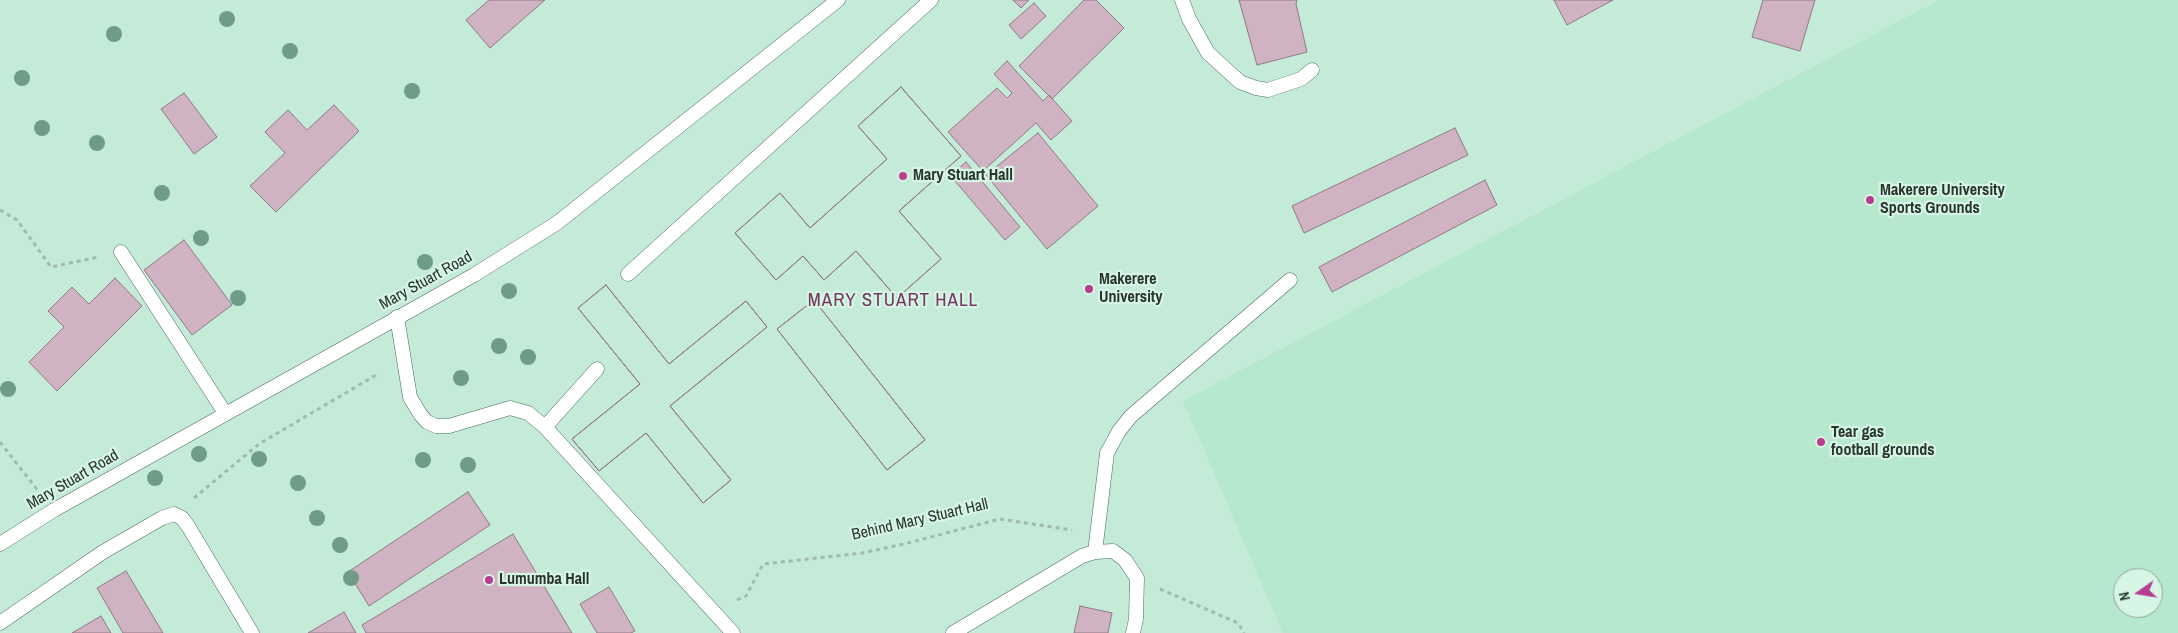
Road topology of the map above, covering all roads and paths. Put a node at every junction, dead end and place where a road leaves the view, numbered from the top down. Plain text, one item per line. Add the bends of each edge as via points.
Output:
1 (838, 0) edge
2 (931, 0) edge
3 (1182, 0) edge
4 (1312, 70) dead end
5 (0, 210) edge
6 (121, 252) joint
7 (628, 274) dead end
8 (1290, 280) dead end
9 (397, 316) junction
10 (597, 368) dead end
11 (376, 375) dead end
12 (224, 413) junction
13 (545, 427) junction
14 (0, 442) edge
15 (54, 510) junction
16 (174, 514) junction
17 (1098, 533) junction
18 (0, 544) edge
19 (1095, 552) junction
20 (1137, 578) junction
21 (714, 612) junction
22 (0, 623) edge
23 (252, 633) edge
24 (733, 633) edge
25 (953, 633) edge
26 (1133, 633) edge
27 (1244, 633) edge

1 - 9 lane, Mary Stuart Road via 556,223 474,275
2 - 7 lane
3 - 4 lane via 1208,53 1240,82 1268,90 1301,79
5 - 6 path via 16,220 51,267
6 - 12 lane
8 - 17 lane via 1131,416 1119,431 1108,453
9 - 12 lane, Mary Stuart Road
9 - 13 lane via 410,397 427,422 449,426 510,408 528,413
10 - 13 lane
11 - 16 path via 260,444
12 - 15 lane, Mary Stuart Road
13 - 21 lane
14 - 15 path
15 - 18 lane, Mary Stuart Road
16 - 22 lane via 103,552
16 - 23 lane via 188,526
17 - 19 lane
17 - 21 path, Behind Mary Stuart Hall via 1000,519 862,553 763,564 746,596
19 - 20 lane via 1113,551 1125,560
19 - 25 lane via 1082,556
20 - 26 lane
20 - 27 path via 1238,623
21 - 24 lane

